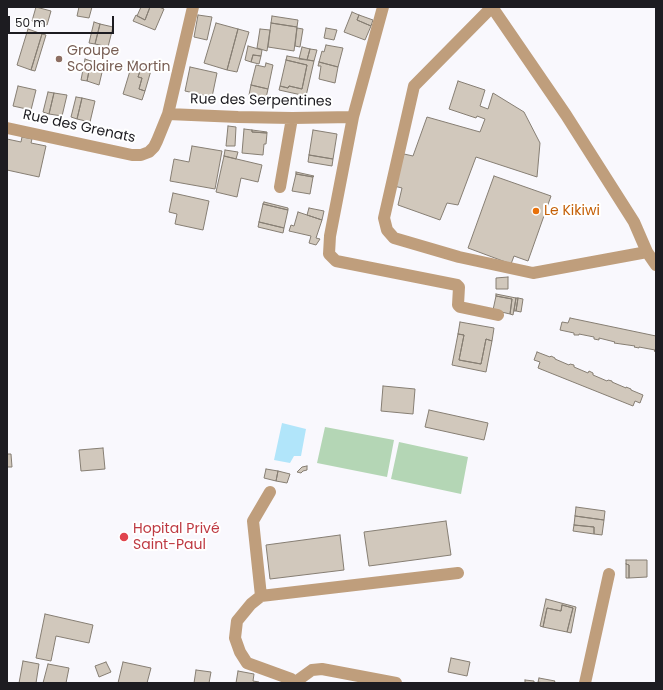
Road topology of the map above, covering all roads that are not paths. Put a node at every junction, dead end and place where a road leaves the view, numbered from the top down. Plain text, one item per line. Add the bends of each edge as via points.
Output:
1 (193, 7) edge
2 (492, 7) edge
3 (384, 8) edge
4 (168, 114) junction
5 (353, 117) junction
6 (292, 118) junction
7 (7, 128) edge
8 (280, 187) dead end
9 (647, 252) junction
10 (656, 265) edge
11 (498, 315) dead end
12 (270, 492) dead end
13 (458, 573) dead end
14 (609, 574) dead end
15 (261, 596) junction
16 (294, 683) edge
17 (396, 683) edge
18 (585, 683) edge

1 - 4 street, Rue des Grenats
2 - 9 street via 575,129 634,222
2 - 9 street via 414,86 384,218 387,230 394,238 459,257 533,273
3 - 5 street
4 - 6 street, Rue des Serpentines
4 - 7 street, Rue des Grenats via 154,147 141,155
5 - 6 street, Rue des Serpentines
5 - 11 street via 330,236 329,254 336,261 458,285 460,307
6 - 8 street
9 - 10 street
12 - 15 street via 253,521
13 - 15 street
14 - 18 street
15 - 16 street via 237,620 235,638 240,652 247,663
16 - 17 street via 312,670 322,669

